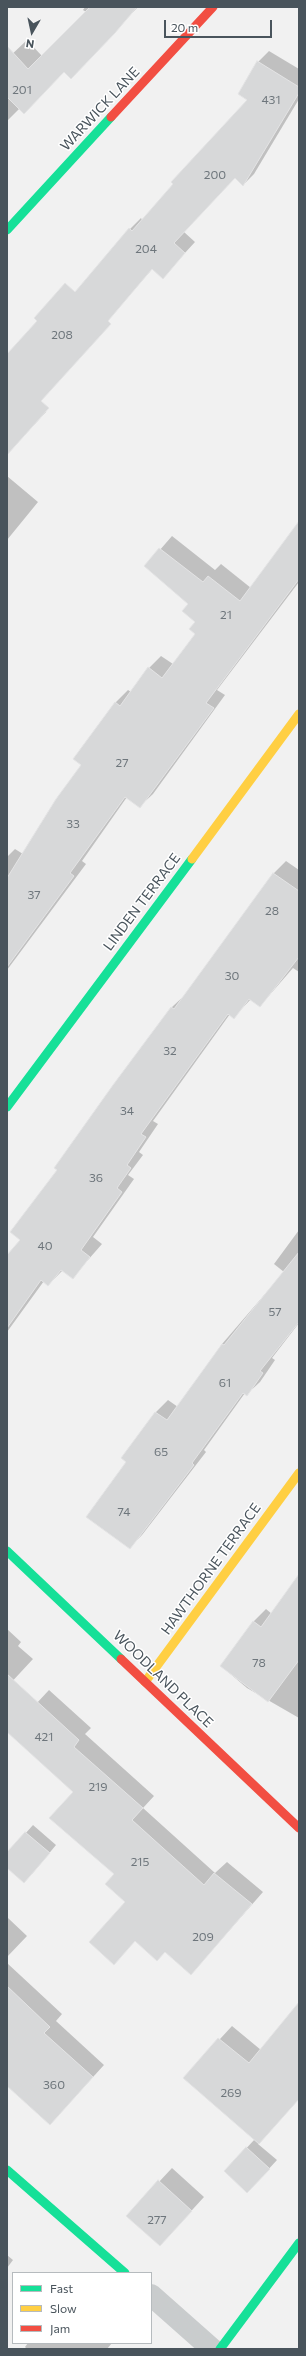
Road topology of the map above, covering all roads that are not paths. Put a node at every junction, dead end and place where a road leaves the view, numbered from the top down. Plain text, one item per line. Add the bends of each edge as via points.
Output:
1 (213, 7) edge
2 (7, 230) edge
3 (299, 714) edge
4 (7, 1107) edge
5 (299, 1473) edge
6 (7, 1551) edge
7 (145, 1682) junction
8 (299, 1828) edge
9 (7, 2170) edge
10 (299, 2243) edge
11 (124, 2272) edge
12 (152, 2296) edge
13 (212, 2349) edge
14 (220, 2349) edge

1 - 2 street, WARWICK LANE
3 - 4 street, LINDEN TERRACE
5 - 7 street, HAWTHORNE TERRACE
6 - 7 street, WOODLAND PLACE
7 - 8 street, WOODLAND PLACE
9 - 11 street
10 - 14 street
12 - 13 street

